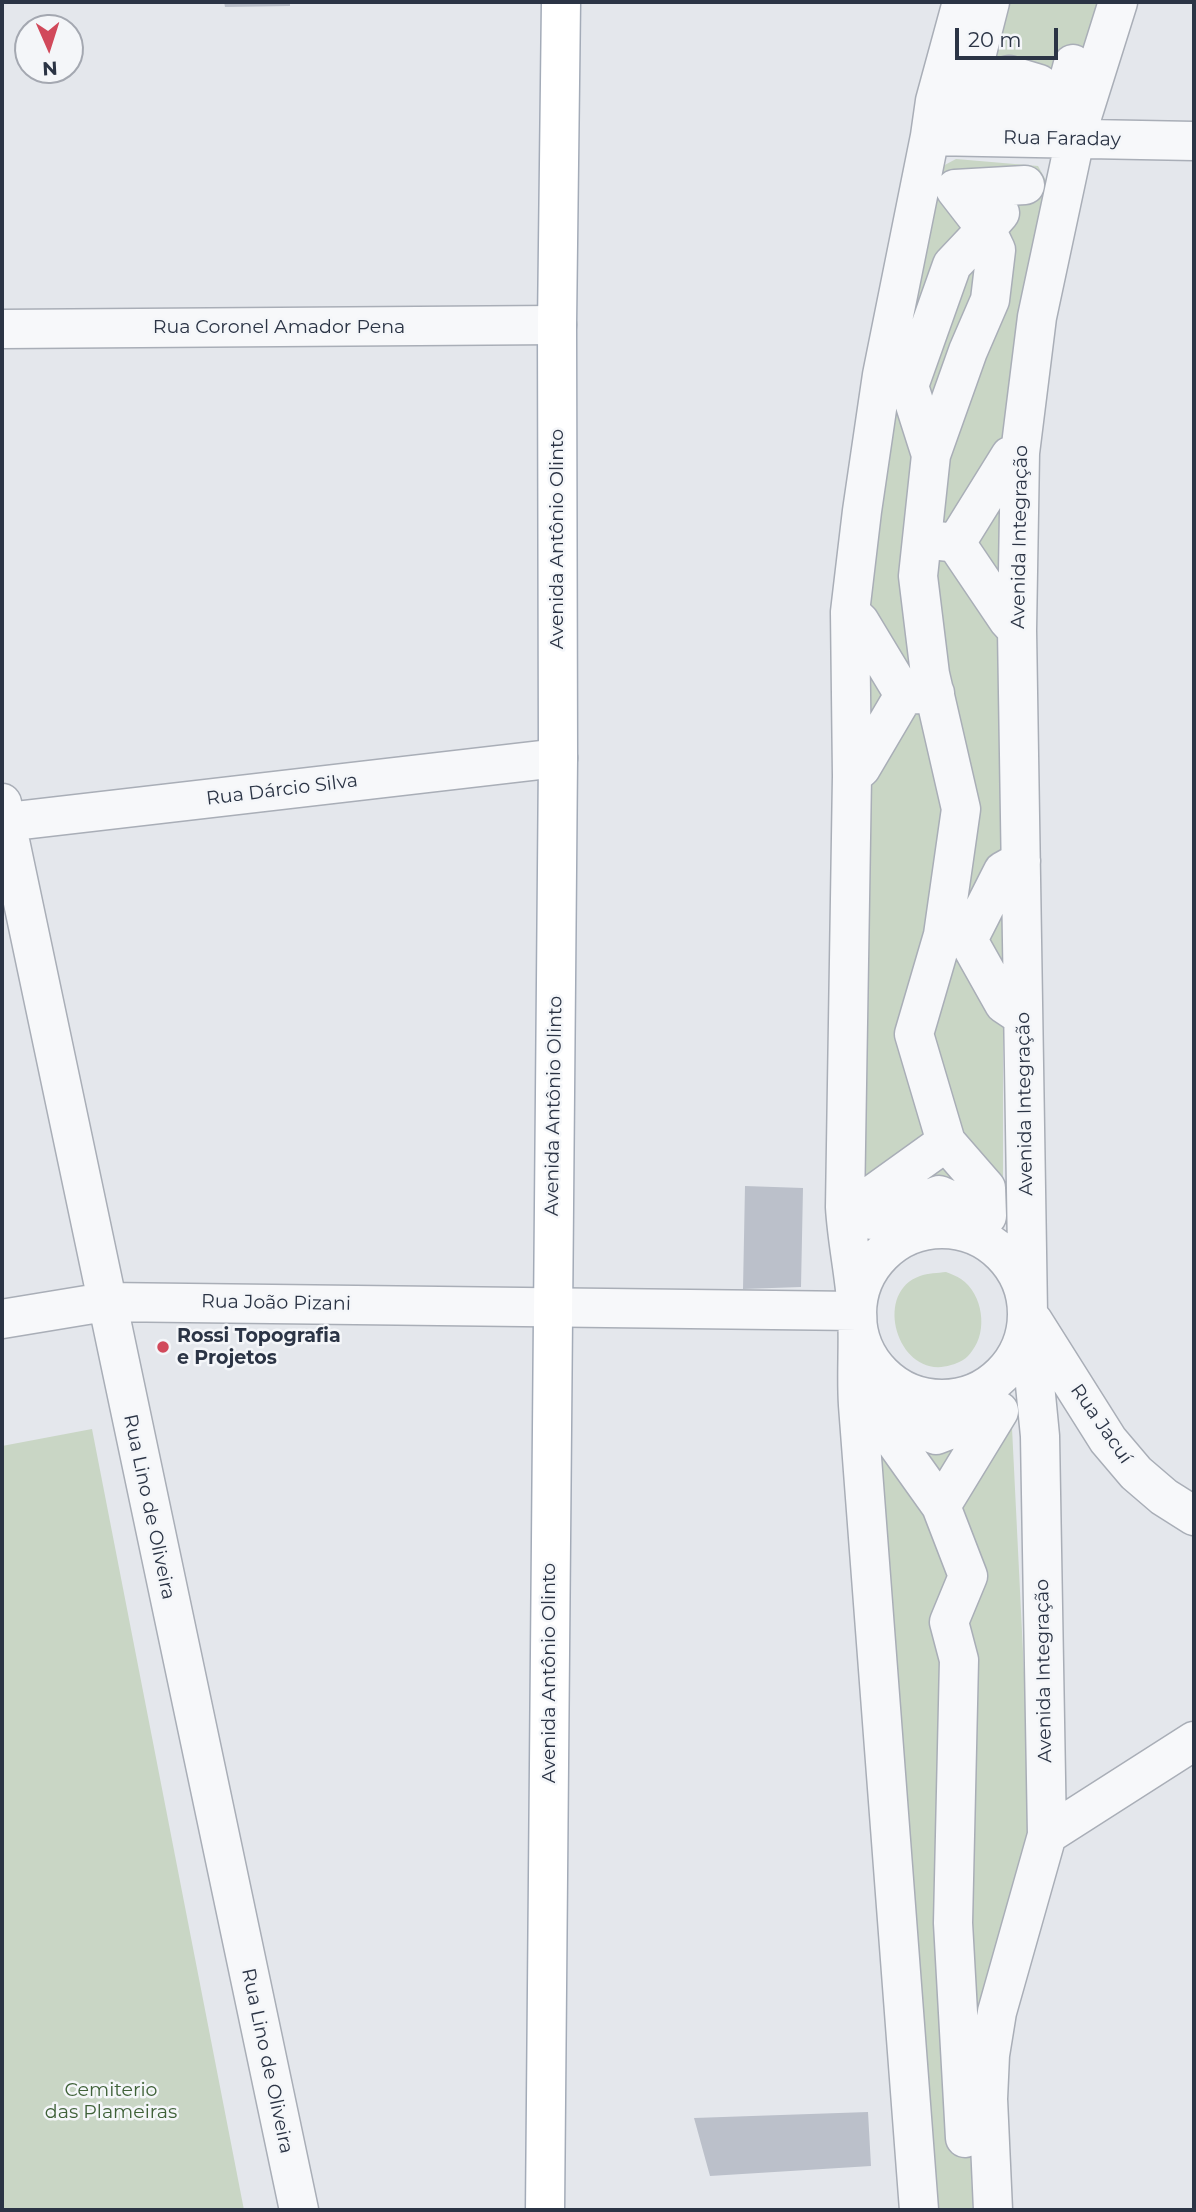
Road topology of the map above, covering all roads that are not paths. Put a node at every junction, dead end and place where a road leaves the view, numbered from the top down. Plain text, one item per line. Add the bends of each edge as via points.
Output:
1 (561, 2) edge
2 (962, 2) edge
3 (990, 2) edge
4 (1090, 2) edge
5 (1118, 2) edge
6 (944, 110) junction
7 (1074, 139) junction
8 (1194, 141) edge
9 (986, 229) dead end
10 (557, 325) junction
11 (2, 329) edge
12 (1020, 453) junction
13 (939, 541) junction
14 (850, 612) junction
15 (1017, 631) junction
16 (919, 694) junction
17 (558, 758) junction
18 (852, 776) junction
19 (4, 813) edge
20 (1021, 861) junction
21 (956, 938) junction
22 (1023, 1016) junction
23 (946, 1142) dead end
24 (106, 1302) junction
25 (552, 1306) junction
26 (857, 1311) junction
27 (1028, 1313) junction
28 (2, 1319) edge
29 (941, 1506) dead end
30 (1194, 1516) edge
31 (1194, 1741) edge
32 (1047, 1835) junction
33 (299, 2210) edge
34 (545, 2210) edge
35 (919, 2210) edge
36 (969, 2210) edge
37 (993, 2210) edge

1 - 10 main road, Avenida Antônio Olinto
2 - 6 street
3 - 6 street
4 - 6 street via 1061,102 1039,84 1009,75 978,83
5 - 7 street, Avenida Integração
6 - 7 street, Rua Faraday
6 - 14 street via 882,375
7 - 8 street, Rua Faraday
7 - 12 street, Avenida Integração via 1037,317
9 - 13 street via 952,265 909,386 931,455
10 - 11 street, Rua Coronel Amador Pena
10 - 17 main road, Avenida Antônio Olinto
12 - 13 street via 1010,456
12 - 15 street, Avenida Integração
13 - 15 street
13 - 16 street via 918,576 930,674
14 - 16 street
14 - 18 street
15 - 20 street, Avenida Integração
16 - 18 street
16 - 21 street via 961,809
17 - 19 street, Rua Dárcio Silva
17 - 25 main road, Avenida Antônio Olinto
18 - 26 street via 845,1207
19 - 24 street, Rua Lino de Oliveira
20 - 21 street via 1003,871
20 - 22 street, Avenida Integração
21 - 22 street via 1004,1004
21 - 23 street via 915,1034
22 - 27 street, Avenida Integração
24 - 25 street, Rua João Pizani
24 - 28 street, Rua João Pizani
24 - 33 street, Rua Lino de Oliveira
25 - 26 street, Rua João Pizani
25 - 34 main road, Avenida Antônio Olinto
26 - 27 street via 868,1273 895,1243 914,1234 953,1230 991,1244 1006,1258 1018,1274
26 - 27 street via 865,1349 888,1380 904,1390 942,1399 961,1397 996,1380 1019,1350
26 - 35 street via 858,1405
27 - 30 street, Rua Jacuí via 1108,1440 1136,1473
27 - 32 street, Avenida Integração via 1040,1436
29 - 36 street via 968,1576 948,1622 959,1660 953,1923
31 - 32 street
32 - 37 street, Avenida Integração via 997,2011 990,2055

